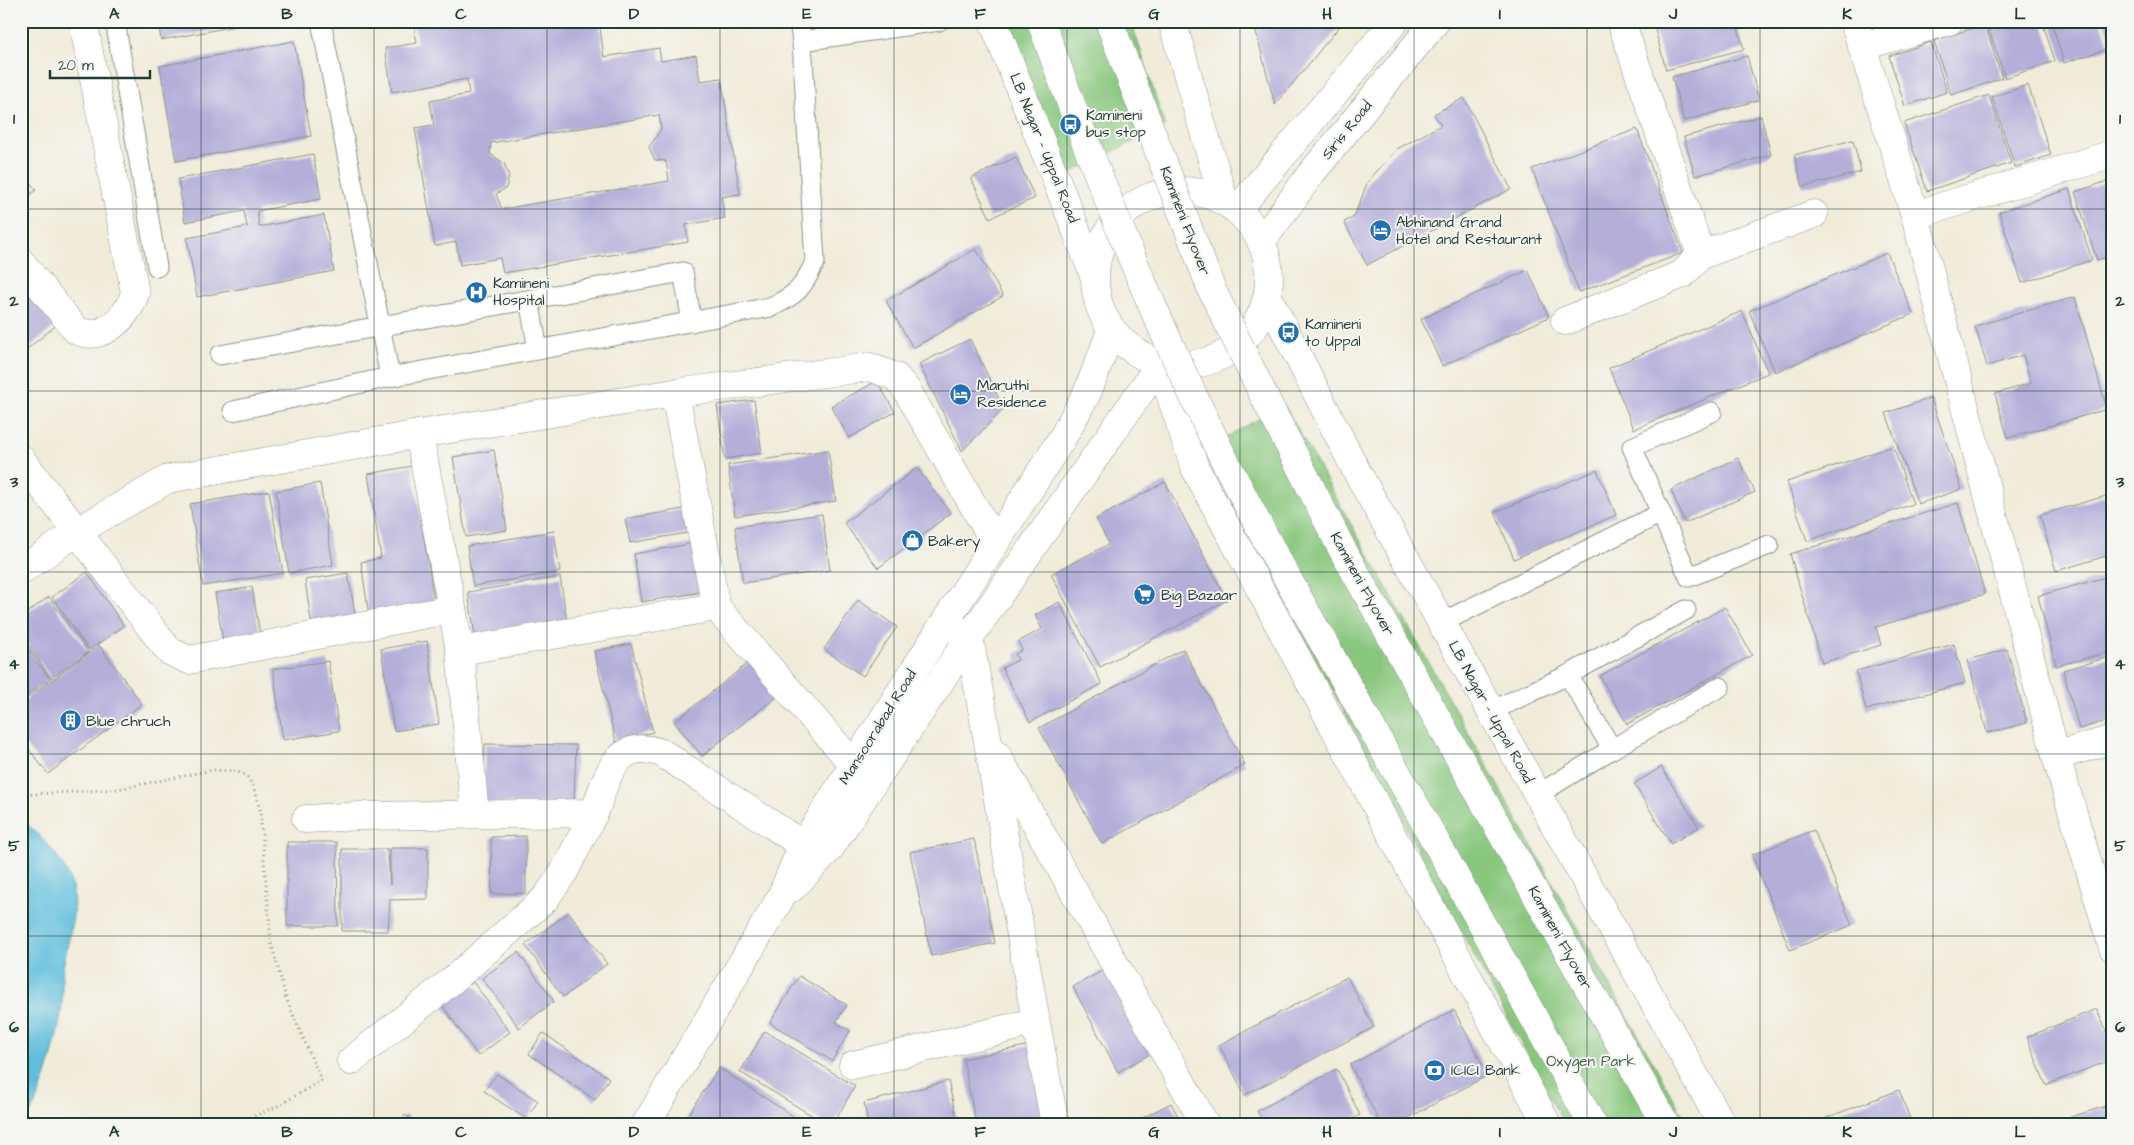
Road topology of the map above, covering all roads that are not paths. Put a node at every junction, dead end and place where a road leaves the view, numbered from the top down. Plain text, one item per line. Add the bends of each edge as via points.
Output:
1 (83, 21) edge
2 (114, 21) edge
3 (321, 21) edge
4 (798, 21) edge
5 (939, 21) edge
6 (993, 21) edge
7 (1041, 21) edge
8 (1109, 21) edge
9 (1172, 21) edge
10 (1395, 21) edge
11 (1436, 21) edge
12 (1621, 21) edge
13 (1854, 21) edge
14 (1949, 21) edge
15 (802, 41) junction
16 (1863, 46) junction
17 (2113, 154) edge
18 (1231, 206) junction
19 (1814, 214) dead end
20 (1915, 215) junction
21 (1262, 241) junction
22 (1701, 255) junction
23 (21, 262) edge
24 (157, 267) dead end
25 (1094, 275) junction
26 (1268, 297) junction
27 (529, 300) junction
28 (1565, 321) dead end
29 (692, 322) junction
30 (381, 326) junction
31 (1111, 331) junction
32 (538, 350) junction
33 (220, 355) dead end
34 (1160, 364) junction
35 (390, 377) junction
36 (675, 393) junction
37 (233, 411) dead end
38 (1712, 412) dead end
39 (419, 434) junction
40 (21, 459) edge
41 (1661, 513) junction
42 (76, 532) junction
43 (994, 541) junction
44 (1770, 545) dead end
45 (21, 571) edge
46 (716, 607) junction
47 (452, 609) junction
48 (1686, 610) dead end
49 (945, 620) junction
50 (1441, 623) junction
51 (970, 638) junction
52 (460, 651) junction
53 (1568, 675) junction
54 (908, 679) junction
55 (1720, 687) dead end
56 (932, 694) junction
57 (1491, 711) junction
58 (989, 739) junction
59 (2113, 739) edge
60 (1612, 749) junction
61 (2056, 756) junction
62 (854, 765) junction
63 (1538, 796) junction
64 (475, 814) junction
65 (594, 814) junction
66 (306, 819) dead end
67 (803, 845) junction
68 (780, 900) junction
69 (2113, 948) edge
70 (1035, 1022) junction
71 (351, 1061) dead end
72 (853, 1065) dead end
73 (646, 1124) edge
74 (1055, 1124) edge
75 (1205, 1124) edge
76 (1547, 1124) edge
77 (1592, 1124) edge
78 (1664, 1124) edge
79 (1722, 1124) edge

1 - 23 main road via 135,293 132,304 118,321 101,333 83,334 76,330
2 - 24 lane
3 - 30 lane
4 - 15 lane
5 - 15 lane
6 - 25 main road, LB Nagar - Uppal Road
7 - 77 main road, bridge via 1089,155 1154,312 1194,398 1274,556 1511,974
8 - 78 main road, Kamineni Flyover, bridge via 1211,288 1264,396 1342,549
9 - 18 main road
10 - 18 main road
11 - 21 main road, Siris Road via 1310,175
12 - 22 main road
13 - 16 main road
14 - 16 main road
15 - 29 lane via 815,262 805,283 793,297 771,307
16 - 20 main road
17 - 20 main road
18 - 21 main road via 1246,218
18 - 25 main road via 1198,192 1168,192 1139,202 1116,220 1100,246
19 - 22 main road
20 - 61 main road
21 - 26 main road via 1270,268
22 - 28 main road via 1683,274
25 - 31 main road via 1098,305
26 - 34 main road via 1258,323 1240,345 1216,360 1188,366
26 - 50 main road, LB Nagar - Uppal Road via 1357,472
27 - 29 lane via 683,272
27 - 30 lane
27 - 32 lane
29 - 32 lane
30 - 33 lane
30 - 35 lane
31 - 34 main road via 1133,352
31 - 43 main road, Mansoorabad Road via 1088,391 1064,435
32 - 35 lane
34 - 51 main road
34 - 76 main road via 1196,468
35 - 37 lane
36 - 39 main road
36 - 43 main road via 870,367 882,370 896,377 906,389
36 - 46 main road
38 - 41 lane via 1632,447
39 - 42 main road via 168,480
39 - 47 main road
40 - 42 main road
41 - 44 lane via 1689,577
41 - 50 lane
42 - 45 main road
42 - 47 main road via 169,651 189,660
43 - 49 main road, Mansoorabad Road
46 - 52 main road
46 - 62 main road
47 - 52 main road
48 - 53 lane
49 - 51 main road
49 - 54 main road, Mansoorabad Road
50 - 57 main road, LB Nagar - Uppal Road
51 - 56 main road
51 - 58 main road
52 - 64 main road
53 - 57 lane
53 - 60 lane
54 - 56 main road
54 - 62 main road, Mansoorabad Road
55 - 60 lane
56 - 68 main road via 830,848
57 - 63 main road, LB Nagar - Uppal Road
58 - 70 main road
58 - 75 main road
59 - 61 main road
60 - 63 lane
61 - 69 main road
62 - 67 main road, Mansoorabad Road
63 - 79 main road, LB Nagar - Uppal Road
64 - 65 main road
64 - 66 main road
65 - 67 main road via 611,768 623,756 647,748 662,753
65 - 71 main road via 564,872 545,899 454,979
67 - 68 main road, Mansoorabad Road
68 - 73 main road, Mansoorabad Road
70 - 72 main road
70 - 74 main road

